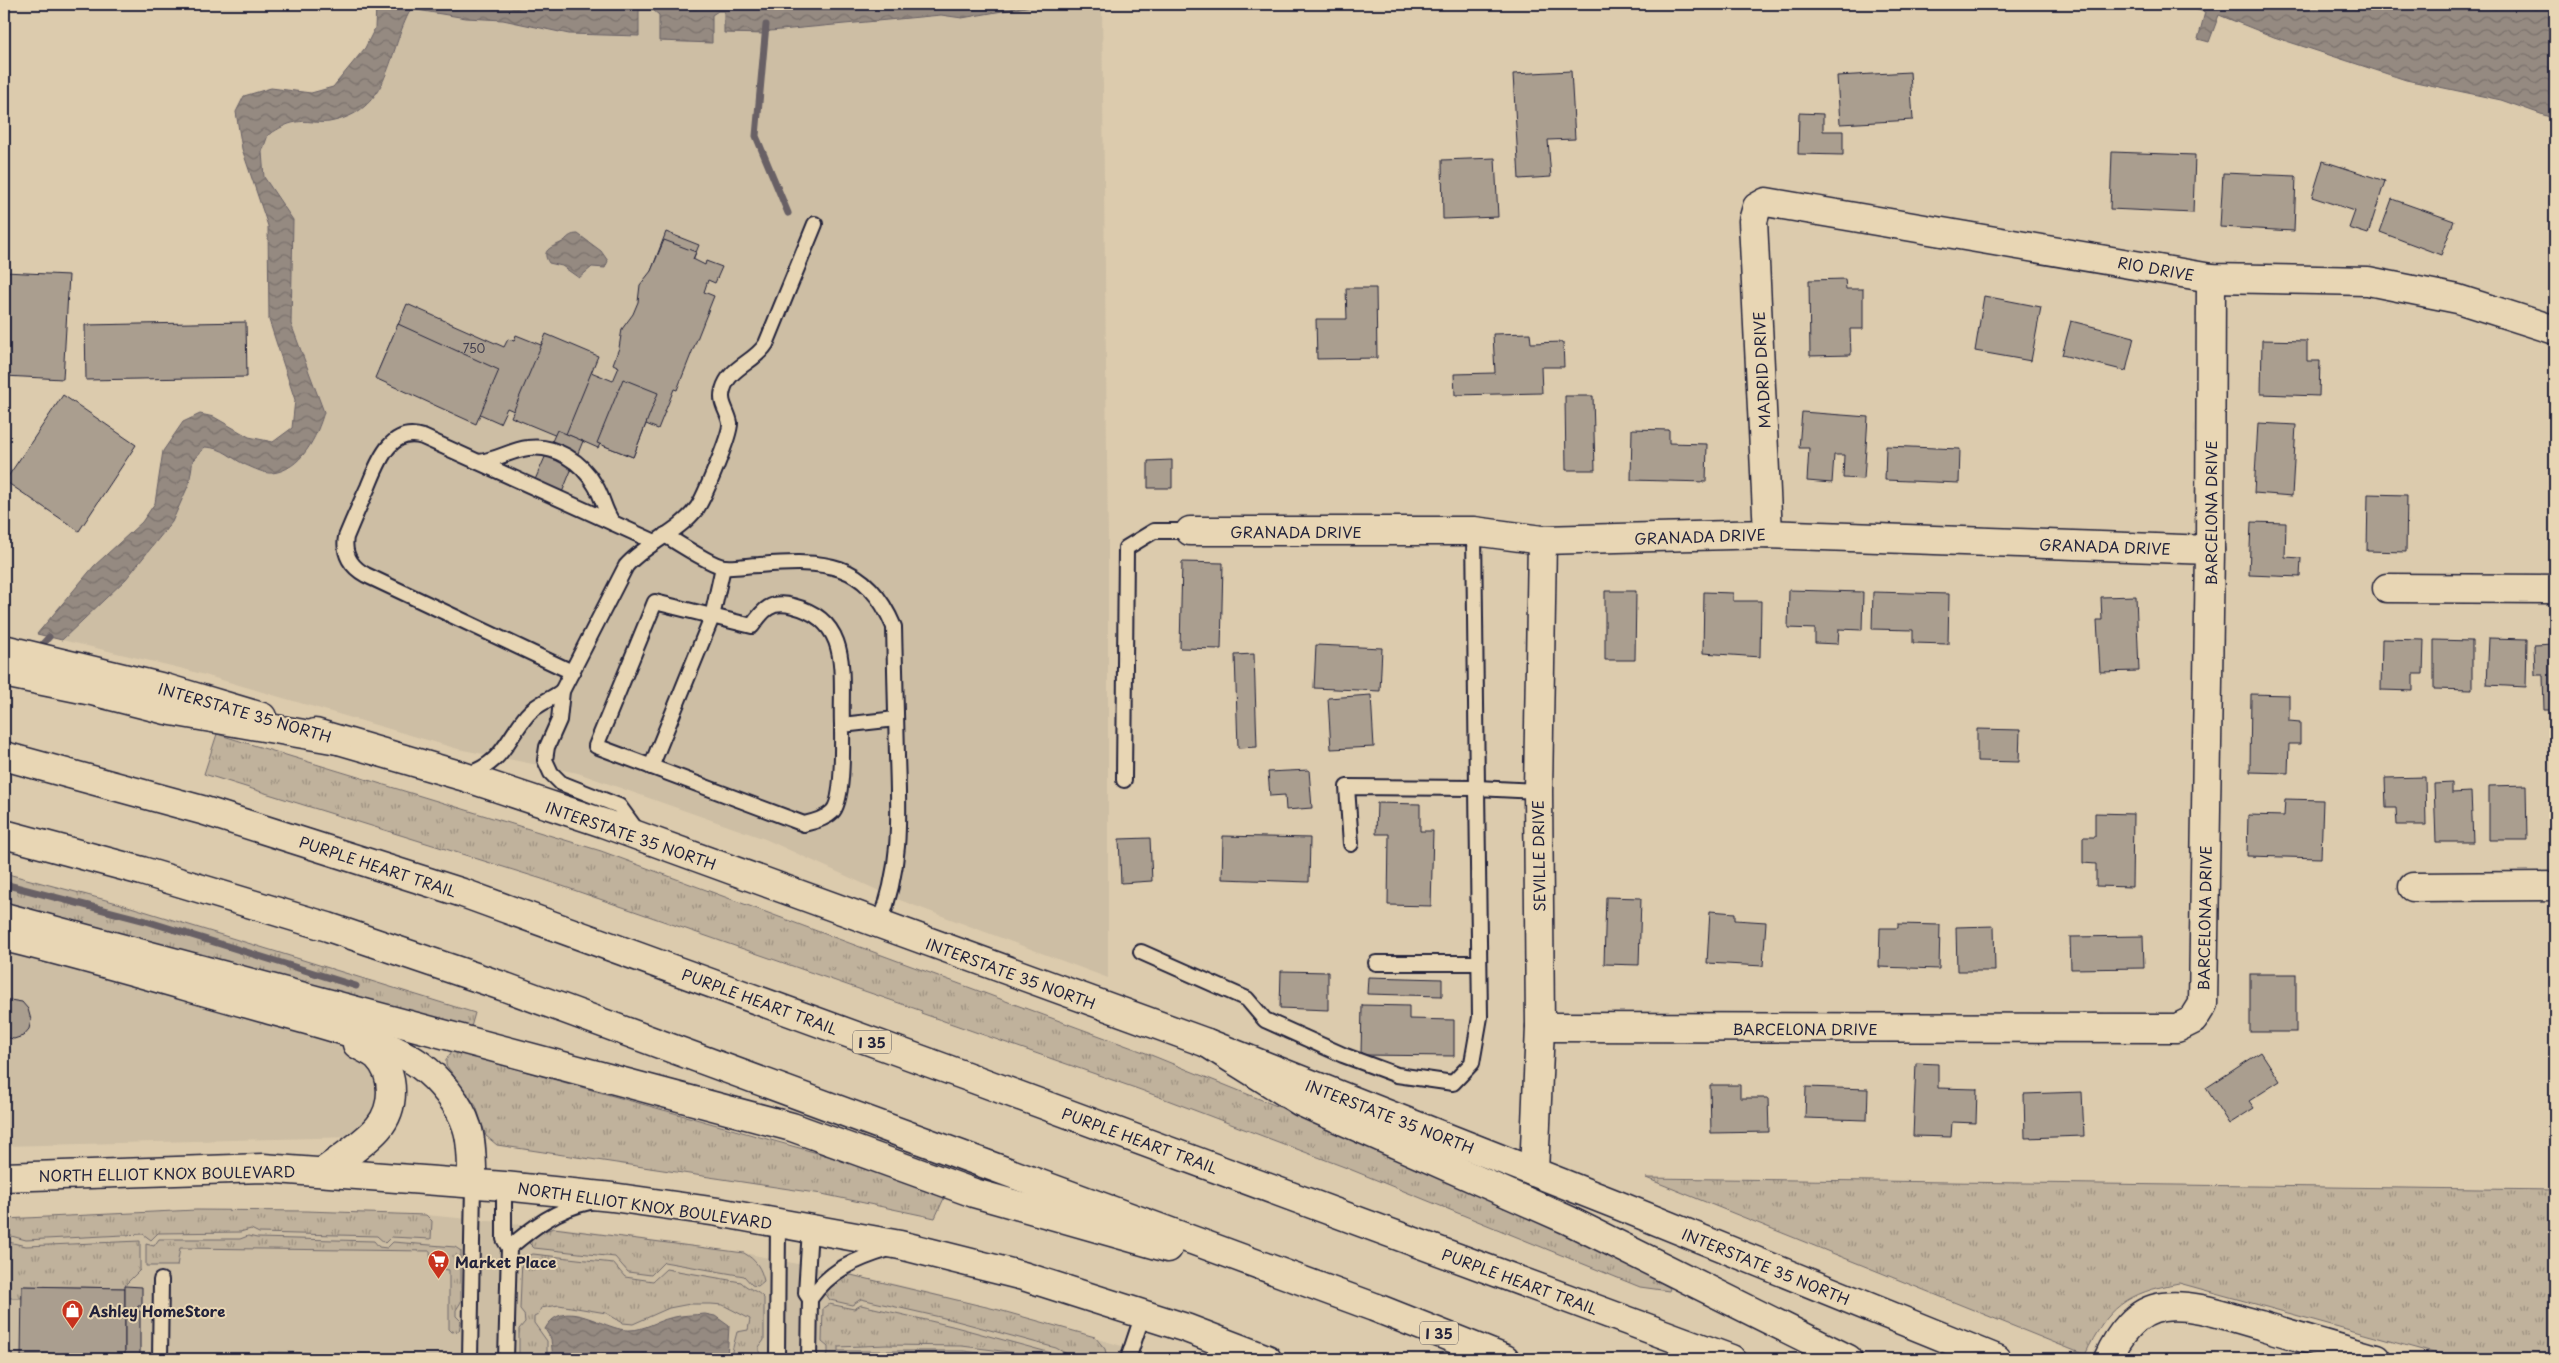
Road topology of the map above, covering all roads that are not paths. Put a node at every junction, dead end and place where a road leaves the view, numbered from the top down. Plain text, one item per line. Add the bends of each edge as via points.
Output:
1 (1757, 207) joint
2 (815, 224) dead end
3 (2211, 278) junction
4 (2555, 330) edge
5 (480, 462) junction
6 (613, 523) junction
7 (1190, 531) joint
8 (1474, 532) junction
9 (1768, 534) junction
10 (660, 539) junction
11 (1542, 540) junction
12 (2210, 550) junction
13 (723, 568) junction
14 (2387, 588) dead end
15 (2555, 589) edge
16 (712, 617) junction
17 (4, 649) edge
18 (572, 672) junction
19 (4, 673) edge
20 (562, 691) junction
21 (166, 699) junction
22 (896, 719) junction
23 (842, 724) junction
24 (4, 756) edge
25 (651, 767) junction
26 (462, 776) junction
27 (1124, 780) dead end
28 (1477, 788) junction
29 (1538, 791) junction
30 (4, 834) edge
31 (640, 837) junction
32 (1351, 844) dead end
33 (2555, 886) edge
34 (2413, 888) dead end
35 (4, 917) edge
36 (879, 925) junction
37 (4, 937) edge
38 (1141, 952) dead end
39 (1376, 962) dead end
40 (1480, 963) junction
41 (330, 1027) junction
42 (1540, 1027) junction
43 (1207, 1043) junction
44 (323, 1172) junction
45 (1534, 1172) junction
46 (4, 1177) edge
47 (473, 1184) junction
48 (504, 1186) junction
49 (612, 1198) junction
50 (778, 1222) junction
51 (810, 1229) junction
52 (900, 1245) junction
53 (509, 1248) junction
54 (161, 1280) dead end
55 (810, 1299) junction
56 (1374, 1307) junction
57 (1143, 1314) junction
58 (160, 1359) edge
59 (470, 1359) edge
60 (506, 1359) edge
61 (777, 1359) edge
62 (809, 1359) edge
63 (1128, 1359) edge
64 (1267, 1359) edge
65 (1505, 1359) edge
66 (1731, 1359) edge
67 (1848, 1359) edge
68 (1997, 1359) edge
69 (2108, 1359) edge
70 (2376, 1359) edge

1 - 3 main road, RIO DRIVE via 1770,202
1 - 9 main road, MADRID DRIVE via 1753,221
2 - 10 lane via 766,344 758,355 734,371 725,384 722,398 730,431 701,502 687,519
3 - 4 main road, RIO DRIVE via 2368,281 2458,299
3 - 12 main road, BARCELONA DRIVE
5 - 6 lane
5 - 6 lane via 527,448 563,453 596,486
5 - 18 lane via 416,435 394,441 382,454 346,537 349,560 366,575
6 - 10 lane
7 - 8 main road, GRANADA DRIVE
7 - 27 lane via 1154,531 1126,548
8 - 11 main road, GRANADA DRIVE
8 - 28 lane
9 - 11 main road, GRANADA DRIVE
9 - 12 main road, GRANADA DRIVE
10 - 13 lane
10 - 18 lane via 637,555 621,573
11 - 29 main road, SEVILLE DRIVE
12 - 42 main road, BARCELONA DRIVE via 2203,1004 2199,1013 2185,1026
13 - 16 lane
13 - 22 lane via 790,562 821,563 844,569 865,585 885,606 894,627
14 - 15 main road
16 - 23 lane via 752,626 763,610 776,605 791,605 813,612 831,627 839,644
16 - 25 lane
16 - 25 lane via 656,602 596,746
17 - 21 main road, INTERSTATE 35 NORTH
18 - 20 lane
19 - 21 main road via 92,691
20 - 26 lane via 527,715 492,763
20 - 31 lane via 560,720 545,754 548,767 561,783 618,806
21 - 26 main road, INTERSTATE 35 NORTH via 338,740
22 - 23 lane
22 - 36 lane via 899,834 895,872
23 - 25 lane via 839,797 833,812 804,824
24 - 66 main road, PURPLE HEART TRAIL / I 35 via 202,810 463,893
26 - 31 main road, INTERSTATE 35 NORTH
28 - 29 lane
28 - 32 lane via 1347,787
28 - 40 lane
29 - 42 main road, SEVILLE DRIVE
30 - 56 main road, I 35 via 319,924 505,987
31 - 36 main road, INTERSTATE 35 NORTH
33 - 34 main road
35 - 56 main road via 774,1122 974,1193
36 - 43 main road, INTERSTATE 35 NORTH
37 - 41 main road
38 - 40 lane via 1247,999 1265,1020 1343,1055 1397,1076 1453,1083 1472,1063 1480,1016
39 - 40 lane
41 - 44 main road via 377,1056 392,1086 386,1115 379,1127
41 - 47 main road via 420,1064 444,1089 468,1128
42 - 45 main road, SEVILLE DRIVE
43 - 45 main road, INTERSTATE 35 NORTH
43 - 67 main road via 1301,1102 1568,1220
44 - 46 main road, NORTH ELLIOT KNOX BOULEVARD via 263,1168
44 - 47 main road, NORTH ELLIOT KNOX BOULEVARD
45 - 68 main road, INTERSTATE 35 NORTH
47 - 48 main road, NORTH ELLIOT KNOX BOULEVARD
47 - 59 lane
48 - 49 main road, NORTH ELLIOT KNOX BOULEVARD
48 - 53 lane via 504,1238
49 - 50 main road, NORTH ELLIOT KNOX BOULEVARD
49 - 53 lane via 560,1212
50 - 51 main road, NORTH ELLIOT KNOX BOULEVARD
50 - 61 lane
51 - 52 main road, NORTH ELLIOT KNOX BOULEVARD
51 - 55 lane via 806,1293
52 - 55 lane via 844,1265 818,1286
52 - 57 main road, NORTH ELLIOT KNOX BOULEVARD via 1023,1276
53 - 60 lane
54 - 58 lane
55 - 62 lane
56 - 65 main road, I 35
57 - 63 lane
57 - 64 main road, NORTH ELLIOT KNOX BOULEVARD
69 - 70 main road via 2124,1331 2141,1315 2162,1307 2186,1306

